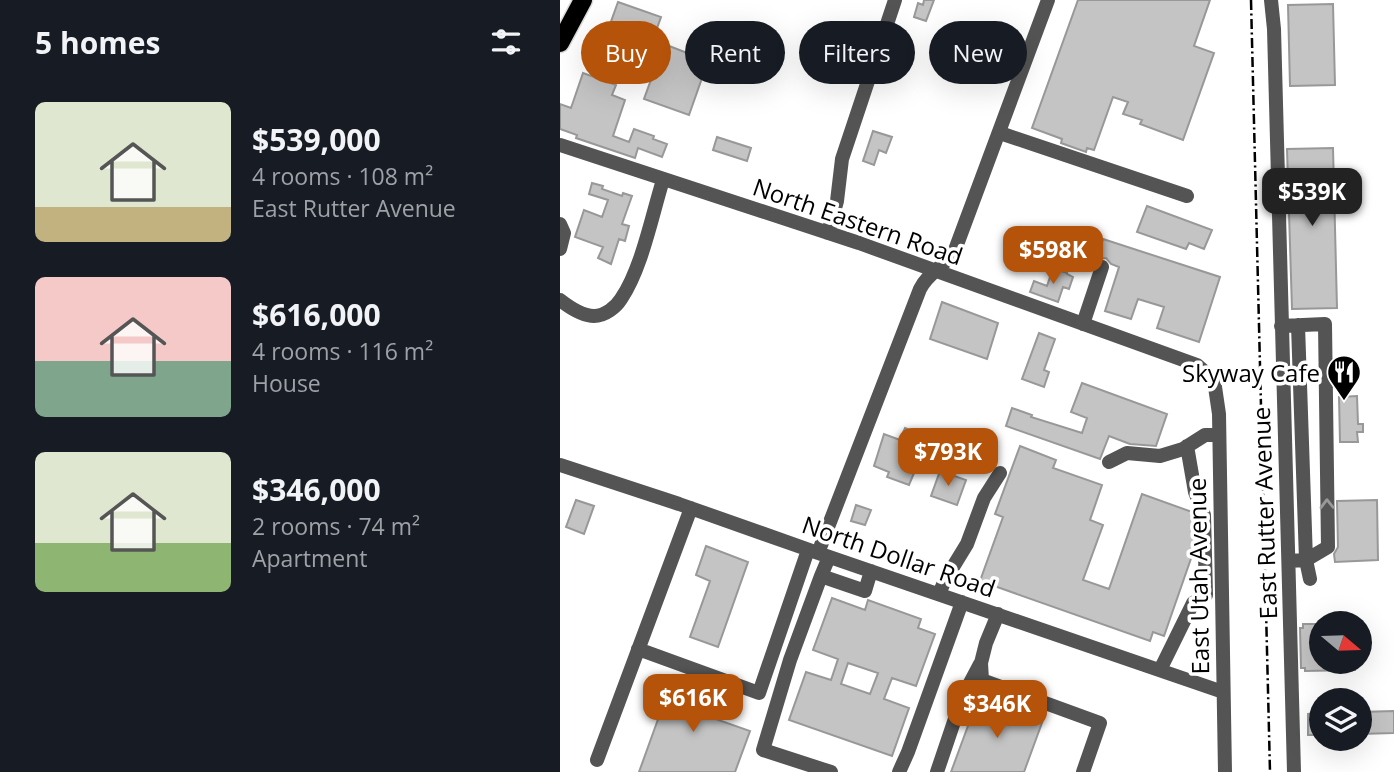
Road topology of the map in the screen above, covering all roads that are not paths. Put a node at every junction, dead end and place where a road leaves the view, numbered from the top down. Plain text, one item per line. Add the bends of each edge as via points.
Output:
1 (583, 0) edge
2 (895, 0) edge
3 (1032, 0) edge
4 (1271, 0) edge
5 (1047, 2) edge
6 (560, 43) edge
7 (1000, 133) junction
8 (560, 145) edge
9 (663, 180) junction
10 (1187, 196) dead end
11 (560, 224) edge
12 (828, 233) junction
13 (560, 248) edge
14 (1102, 267) dead end
15 (935, 270) junction
16 (560, 300) edge
17 (1083, 324) junction
18 (1298, 325) junction
19 (1281, 326) junction
20 (1214, 380) joint
21 (1219, 435) junction
22 (1326, 438) junction
23 (1302, 439) junction
24 (1285, 440) junction
25 (1188, 446) junction
26 (1109, 462) dead end
27 (560, 465) edge
28 (1000, 473) dead end
29 (691, 508) junction
30 (818, 553) junction
31 (1306, 560) junction
32 (1289, 561) junction
33 (871, 571) junction
34 (821, 576) junction
35 (1310, 579) dead end
36 (939, 594) junction
37 (962, 602) junction
38 (998, 614) junction
39 (638, 649) junction
40 (981, 663) junction
41 (1160, 670) junction
42 (1223, 692) junction
43 (597, 760) dead end
44 (831, 772) edge
45 (899, 772) edge
46 (937, 772) edge
47 (1083, 772) edge
48 (1225, 772) edge
49 (1294, 772) edge

1 - 6 main road
2 - 12 street via 843,152
3 - 5 street
4 - 19 street, East Rutter Avenue
5 - 7 street
7 - 10 street
7 - 15 street via 955,250
8 - 9 street, North Eastern Road
9 - 12 street, North Eastern Road
9 - 16 street via 638,265 620,301 595,316
11 - 13 street via 564,233
12 - 15 street, North Eastern Road
14 - 17 street
15 - 17 street, North Eastern Road
15 - 30 street via 920,289
17 - 20 street, North Eastern Road via 1197,365
18 - 19 street
18 - 22 street via 1325,324
18 - 23 street
19 - 24 street, East Rutter Avenue
20 - 21 street, East Utah Avenue
21 - 25 street via 1205,435
21 - 42 street, East Utah Avenue
22 - 23 street
31 -> 22 street via 1328,547
23 - 24 street
23 - 31 street
24 - 32 street, East Rutter Avenue
25 - 26 street via 1160,456 1127,453
25 - 41 street via 1195,492 1204,515 1206,595 1192,603
27 - 29 street, North Dollar Road
28 - 36 street
29 - 30 street, North Dollar Road
29 - 39 street
30 - 33 street, North Dollar Road
30 - 34 street
30 - 39 street via 759,693
31 - 32 street
31 - 35 street
32 - 49 street, East Rutter Avenue
33 - 34 street via 865,591
33 - 36 street, North Dollar Road
34 - 44 street via 763,750
36 - 37 street, North Dollar Road
37 - 38 street, North Dollar Road
37 - 45 street
38 - 40 street
38 - 41 street, North Dollar Road
39 - 43 street
40 - 46 street via 962,698
40 - 47 street via 982,680 988,684 1100,723
41 - 42 street, North Dollar Road
42 - 48 street, East Utah Avenue

